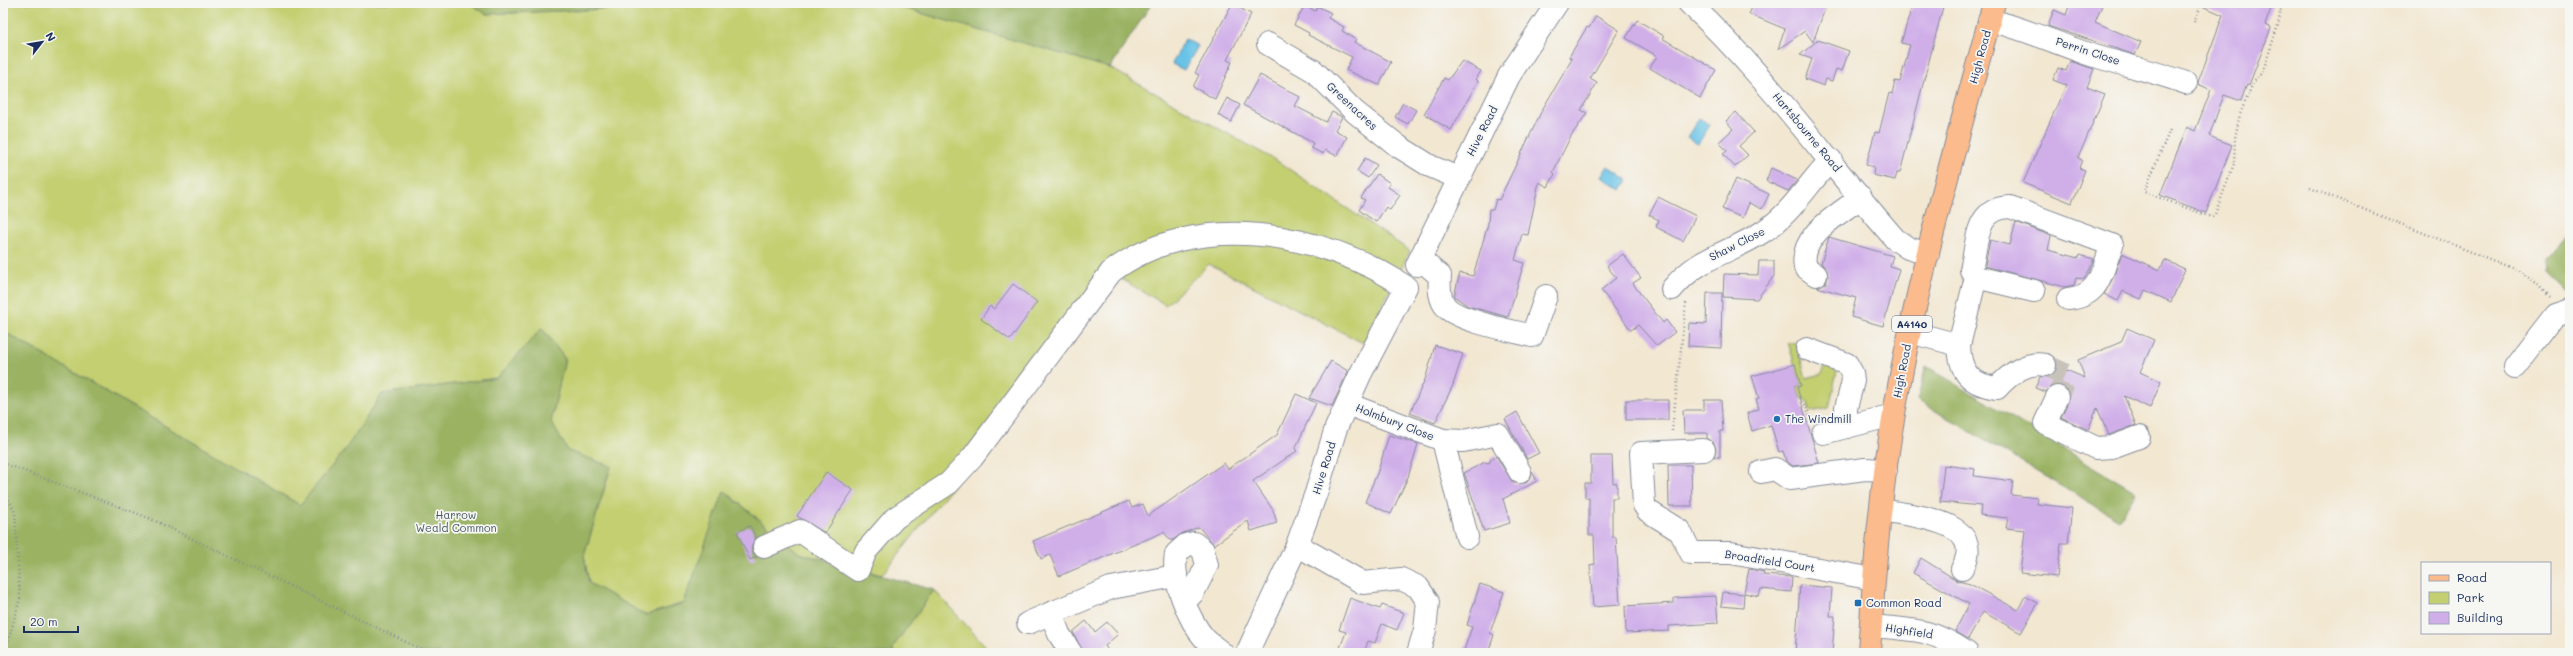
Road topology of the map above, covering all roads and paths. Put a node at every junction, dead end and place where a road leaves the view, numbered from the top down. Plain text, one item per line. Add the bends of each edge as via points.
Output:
1 (1557, 3) edge
2 (1689, 3) edge
3 (2202, 3) edge
4 (2282, 3) edge
5 (1992, 11) edge
6 (2194, 22) dead end
7 (1268, 44) dead end
8 (2186, 83) dead end
9 (2170, 130) dead end
10 (1831, 160) junction
11 (1458, 178) junction
12 (2310, 188) dead end
13 (1862, 197) junction
14 (1928, 254) junction
15 (1816, 275) dead end
16 (1976, 277) junction
17 (1677, 284) joint
18 (2034, 291) dead end
19 (1546, 296) dead end
20 (2068, 299) dead end
21 (2565, 311) edge
22 (1910, 332) junction
23 (1959, 345) junction
24 (1807, 349) dead end
25 (2045, 365) tunnel mouth
26 (2515, 366) dead end
27 (2057, 397) tunnel mouth
28 (1347, 404) junction
29 (1893, 415) junction
30 (1846, 427) junction
31 (1823, 433) dead end
32 (2139, 437) dead end
33 (1443, 440) junction
34 (1704, 450) dead end
35 (1670, 452) junction
36 (3, 463) edge
37 (1886, 470) junction
38 (1520, 472) dead end
39 (1761, 472) dead end
40 (3, 489) edge
41 (1881, 510) junction
42 (1467, 538) dead end
43 (1297, 545) junction
44 (764, 546) dead end
45 (1962, 569) dead end
46 (1175, 576) junction
47 (1874, 579) junction
48 (1185, 601) junction
49 (1051, 613) junction
50 (1028, 623) dead end
51 (1871, 626) junction
52 (5, 653) edge
53 (429, 653) edge
54 (1071, 653) edge
55 (1222, 653) edge
56 (1247, 653) edge
57 (1418, 653) edge
58 (1869, 653) edge
59 (1967, 653) edge

1 - 11 street, Hive Road via 1509,76
2 - 10 street, Hartsbourne Road via 1743,59
3 - 6 path
4 - 9 path via 2278,25 2263,71 2253,83 2240,114 2235,138 2234,164 2215,214 2211,217 2144,192
5 - 8 street, Perrin Close via 2019,27 2086,53 2147,69
5 - 14 main road, High Road / A4140
7 - 11 street, Greenacres via 1314,71 1355,112 1398,146 1430,166
10 - 13 street, Hartsbourne Road
10 - 17 street, Shaw Close via 1776,222 1746,242 1702,261
11 - 19 street, Hive Road via 1418,262 1440,276 1439,289 1442,301 1457,315 1532,336
12 - 21 path via 2517,270 2534,281
13 - 14 street, Hartsbourne Road via 1901,245
13 - 15 street via 1809,240 1803,258 1805,267
14 - 22 main road, High Road / A4140
16 - 18 street
16 - 20 street via 1971,270 1986,214 1997,207 2010,207 2112,245 2095,289 2083,298
16 - 23 street
17 - 35 path via 1686,305
21 - 26 street via 2554,315
22 - 23 street
22 - 29 main road, High Road / A4140
23 - 25 street via 1959,359 1963,372 1986,386 1998,388 2010,376 2026,366 2036,363
24 - 30 street via 1847,364 1852,373 1853,381 1846,408
27 - 32 street via 2045,423 2096,448 2112,447
28 - 33 street, Holmbury Close
28 - 43 street, Hive Road via 1336,428
28 - 44 street, Hive Road via 1406,287 1386,273 1317,246 1282,236 1211,235 1146,251 1128,259 1111,272 972,458 949,483 895,518 866,551 858,570 800,531
29 - 30 street
29 - 37 main road, High Road / A4140
30 - 31 street
33 - 38 street via 1463,440 1498,434
33 - 42 street
34 - 35 street
35 - 47 street, Broadfield Court via 1641,453 1644,505 1648,511 1680,531 1691,553 1731,553
36 - 53 path via 149,518
37 - 39 street via 1862,469 1790,479 1775,469
37 - 41 main road, High Road / A4140
40 - 52 path via 15,512 20,598
41 - 45 street via 1940,521 1957,531 1969,547 1968,557
41 - 47 main road, High Road / A4140
43 - 56 street, Hive Road
43 - 57 street via 1363,584 1401,579 1418,587 1428,602 1425,630
46 - 48 street
46 - 48 street via 1174,564 1180,549 1186,544 1199,545 1207,557 1207,565 1193,593
46 - 49 street via 1117,587
47 - 51 main road, High Road / A4140
48 - 55 street via 1194,624 1205,639
49 - 50 street
49 - 54 street via 1059,634
51 - 58 main road, High Road / A4140
51 - 59 street, Highfield via 1930,632 1947,639

